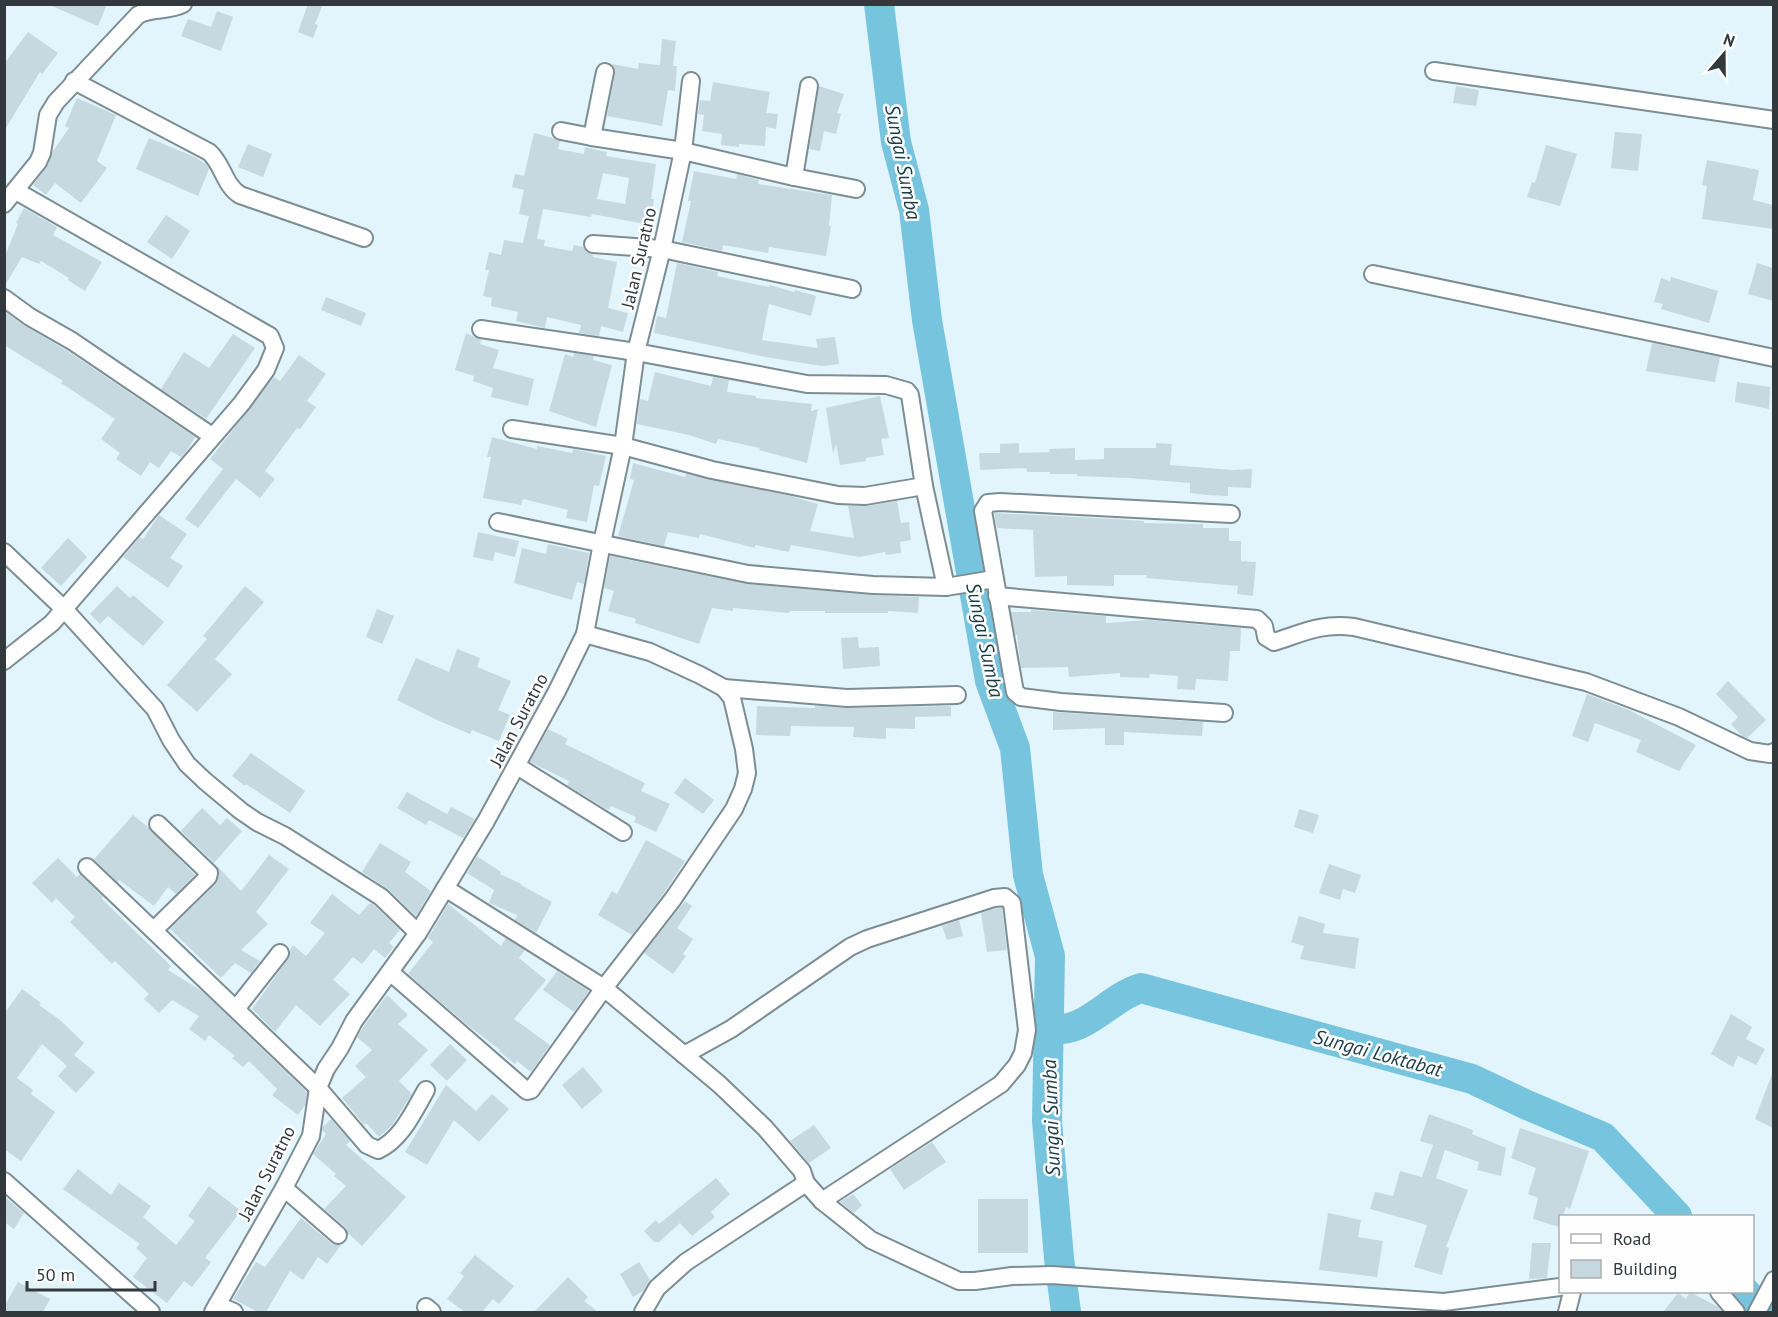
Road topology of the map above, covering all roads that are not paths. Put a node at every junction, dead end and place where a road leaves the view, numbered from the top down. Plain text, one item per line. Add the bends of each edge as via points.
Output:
1 (183, 4) edge
2 (1434, 70) dead end
3 (605, 72) dead end
4 (74, 81) junction
5 (691, 81) dead end
6 (809, 86) dead end
7 (1773, 120) edge
8 (561, 131) dead end
9 (592, 137) junction
10 (683, 151) junction
11 (794, 177) junction
12 (856, 189) dead end
13 (16, 191) junction
14 (4, 204) edge
15 (364, 238) dead end
16 (593, 244) dead end
17 (662, 249) junction
18 (1373, 273) dead end
19 (852, 289) dead end
20 (4, 298) edge
21 (482, 329) dead end
22 (636, 352) junction
23 (1773, 358) edge
24 (512, 429) dead end
25 (212, 436) junction
26 (623, 446) junction
27 (924, 486) junction
28 (1231, 514) dead end
29 (498, 522) dead end
30 (602, 543) junction
31 (4, 552) edge
32 (993, 585) junction
33 (951, 586) junction
34 (64, 609) junction
35 (585, 634) junction
36 (4, 660) edge
37 (724, 688) junction
38 (957, 695) dead end
39 (1224, 712) dead end
40 (1773, 752) edge
41 (517, 766) junction
42 (158, 824) dead end
43 (623, 832) dead end
44 (87, 867) dead end
45 (446, 888) junction
46 (154, 930) junction
47 (418, 933) junction
48 (280, 953) dead end
49 (390, 972) junction
50 (604, 988) junction
51 (236, 1009) junction
52 (684, 1055) junction
53 (318, 1088) junction
54 (426, 1090) dead end
55 (4, 1180) edge
56 (806, 1183) junction
57 (284, 1188) junction
58 (822, 1201) junction
59 (338, 1235) dead end
60 (1771, 1286) edge
61 (1559, 1287) edge
62 (1572, 1293) edge
63 (1720, 1293) edge
64 (1443, 1307) edge
65 (215, 1309) edge
66 (151, 1312) edge
67 (234, 1312) edge
68 (643, 1312) edge
69 (1568, 1312) edge
70 (1736, 1312) edge
71 (1757, 1312) edge

1 - 4 street via 138,15
2 - 7 street
3 - 9 street
4 - 13 street via 48,115 42,153
4 - 15 street via 209,152 231,188 240,195
5 - 10 street, Jalan Suratno
6 - 11 street
8 - 9 street
9 - 10 street
10 - 11 street
10 - 17 street, Jalan Suratno
11 - 12 street
13 - 14 street
13 - 25 street via 270,336 275,348 266,370
16 - 17 street
17 - 19 street
17 - 22 street, Jalan Suratno
18 - 23 street
20 - 25 street
21 - 22 street
22 - 26 street, Jalan Suratno
22 - 27 street via 807,384 886,385 907,391
24 - 26 street
25 - 34 street
26 - 27 street via 712,470 838,495 865,496
26 - 30 street, Jalan Suratno
27 - 33 street
28 - 32 street via 988,503 982,511
29 - 30 street
30 - 33 street via 748,574 873,585
30 - 35 street, Jalan Suratno
31 - 34 street
32 - 33 street
32 - 39 street via 1015,692 1021,697
32 - 40 street via 1257,619 1264,626 1266,637 1274,642 1320,626 1354,627 1586,682 1679,717 1750,751
34 - 36 street
34 - 47 street via 155,709 171,741 205,781 257,822 381,897
35 - 37 street via 650,652
35 - 41 street, Jalan Suratno
37 - 38 street via 848,698
37 - 50 street via 732,698 744,749 747,773 743,789 734,809 673,899
41 - 43 street
41 - 45 street, Jalan Suratno
42 - 46 street via 209,873
44 - 46 street
45 - 47 street, Jalan Suratno
45 - 50 street
46 - 51 street
47 - 49 street, Jalan Suratno
48 - 51 street
49 - 50 street via 529,1091
49 - 53 street, Jalan Suratno via 354,1021
50 - 52 street
51 - 53 street
52 - 56 street via 765,1128 802,1171
52 - 58 street via 867,939 994,898 1005,897 1012,903 1027,1030 1017,1065 1001,1084
53 - 54 street via 368,1145 378,1150 408,1123
53 - 57 street, Jalan Suratno via 311,1136
55 - 66 street
56 - 58 street
56 - 68 street via 686,1262 657,1288
57 - 59 street
57 - 65 street, Jalan Suratno
58 - 64 street via 871,1240 959,1281 1052,1275
60 - 71 street
61 - 64 street
62 - 69 street
63 - 70 street
65 - 67 street

